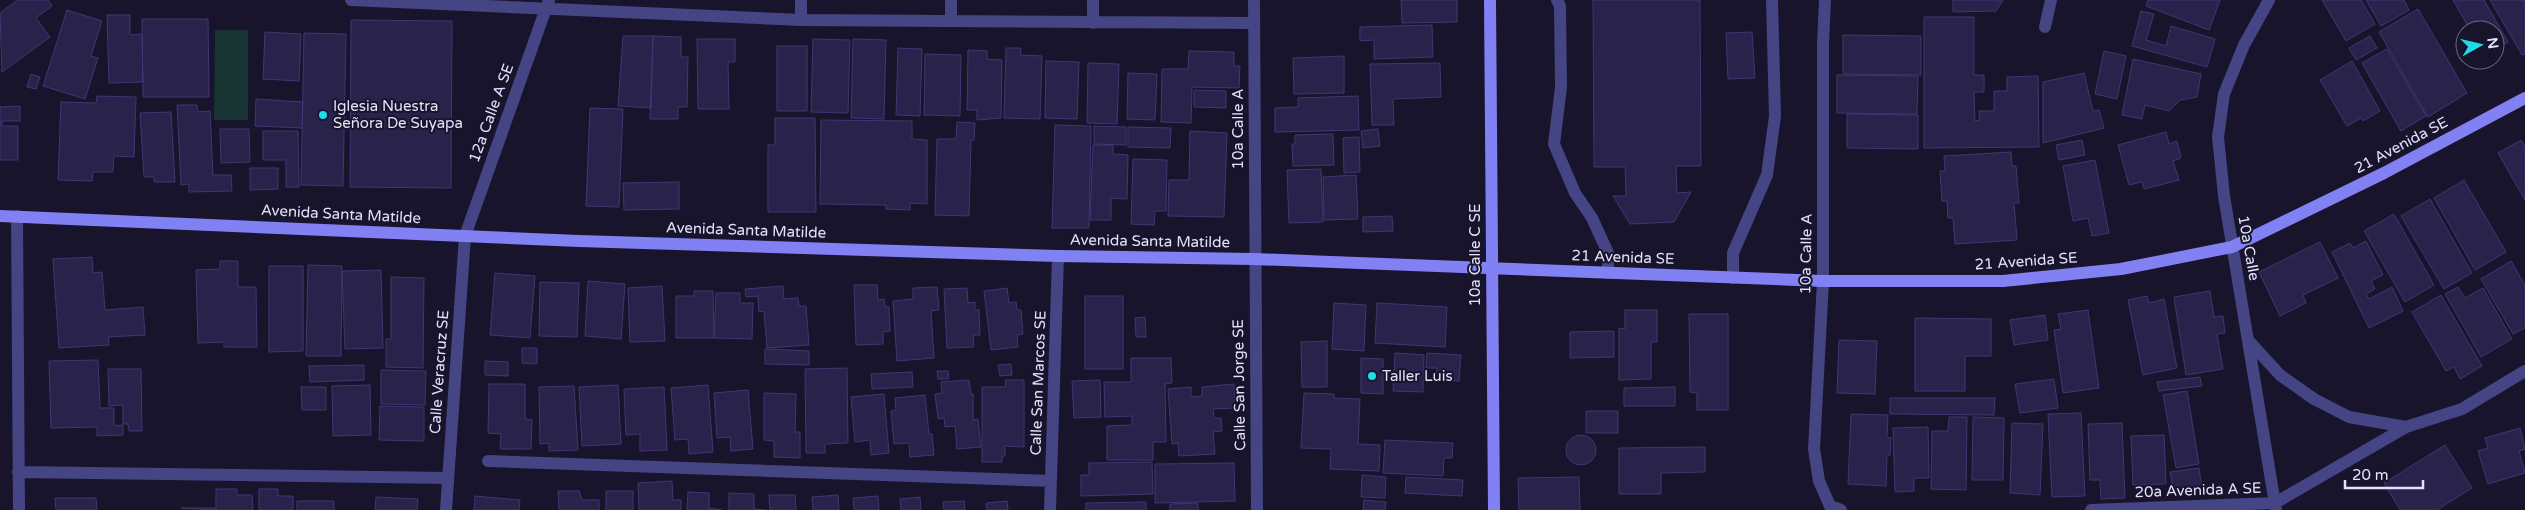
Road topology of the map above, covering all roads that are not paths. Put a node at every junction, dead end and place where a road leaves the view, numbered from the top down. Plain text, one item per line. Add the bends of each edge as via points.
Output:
1 (351, 0) edge
2 (801, 0) edge
3 (951, 0) edge
4 (1093, 0) edge
5 (1254, 0) edge
6 (1490, 0) edge
7 (1557, 0) edge
8 (1772, 0) edge
9 (1825, 0) edge
10 (2050, 0) edge
11 (2269, 0) edge
12 (547, 5) edge
13 (801, 20) junction
14 (950, 20) junction
15 (1093, 23) junction
16 (1254, 23) junction
17 (2045, 27) dead end
18 (2525, 98) edge
19 (0, 216) edge
20 (17, 216) junction
21 (465, 236) junction
22 (2232, 247) junction
23 (1058, 256) junction
24 (1254, 259) junction
25 (1491, 269) junction
26 (1608, 273) junction
27 (1733, 278) junction
28 (1822, 281) junction
29 (2248, 340) junction
30 (2525, 371) edge
31 (2406, 427) junction
32 (488, 461) dead end
33 (18, 472) junction
34 (448, 478) junction
35 (1051, 482) junction
36 (2275, 507) edge
37 (1836, 508) edge
38 (19, 510) edge
39 (446, 510) edge
40 (1050, 510) edge
41 (1257, 510) edge
42 (1494, 510) edge
43 (2091, 510) edge

1 - 12 street
2 - 13 street
3 - 14 street
4 - 15 street
5 - 16 street, 10a Calle A
6 - 25 street, 10a Calle C SE
7 - 26 street via 1560,6 1560,87 1554,144 1575,193 1592,218 1608,253
8 - 27 street via 1775,116 1766,175 1733,253
9 - 28 street, 10a Calle A
10 - 17 street
11 - 22 street, 10a Calle via 2244,45 2224,94 2218,137
12 - 13 street
12 - 21 street, 12a Calle A SE
13 - 14 street
14 - 15 street
15 - 16 street
16 - 24 street, 10a Calle A
18 - 22 street, 21 Avenida SE via 2384,174
19 - 20 street, Avenida Santa Matilde
20 - 21 street, Avenida Santa Matilde
20 - 33 street
21 - 23 street, Avenida Santa Matilde
21 - 34 street, Calle Veracruz SE
22 - 28 street, 21 Avenida SE via 2121,269 2003,281
22 - 29 street, 10a Calle
23 - 24 street, Avenida Santa Matilde
23 - 35 street, Calle San Marcos SE
24 - 25 street, Avenida Santa Matilde
24 - 41 street, Calle San Jorge SE
25 - 26 street, 21 Avenida SE
25 - 42 street, 10a Calle C SE
26 - 27 street, 21 Avenida SE
27 - 28 street, 21 Avenida SE
28 - 37 street, 10a Calle A via 1814,449 1819,481
29 - 31 street via 2280,375 2314,399 2349,417
29 - 36 street, 10a Calle
30 - 31 street, 20a Avenida A SE via 2462,409
31 - 36 street, 20a Avenida A SE
32 - 35 street
33 - 34 street
33 - 38 street
34 - 39 street, Calle Veracruz SE
35 - 40 street, Calle San Marcos SE
36 - 43 street, 20a Avenida A SE

